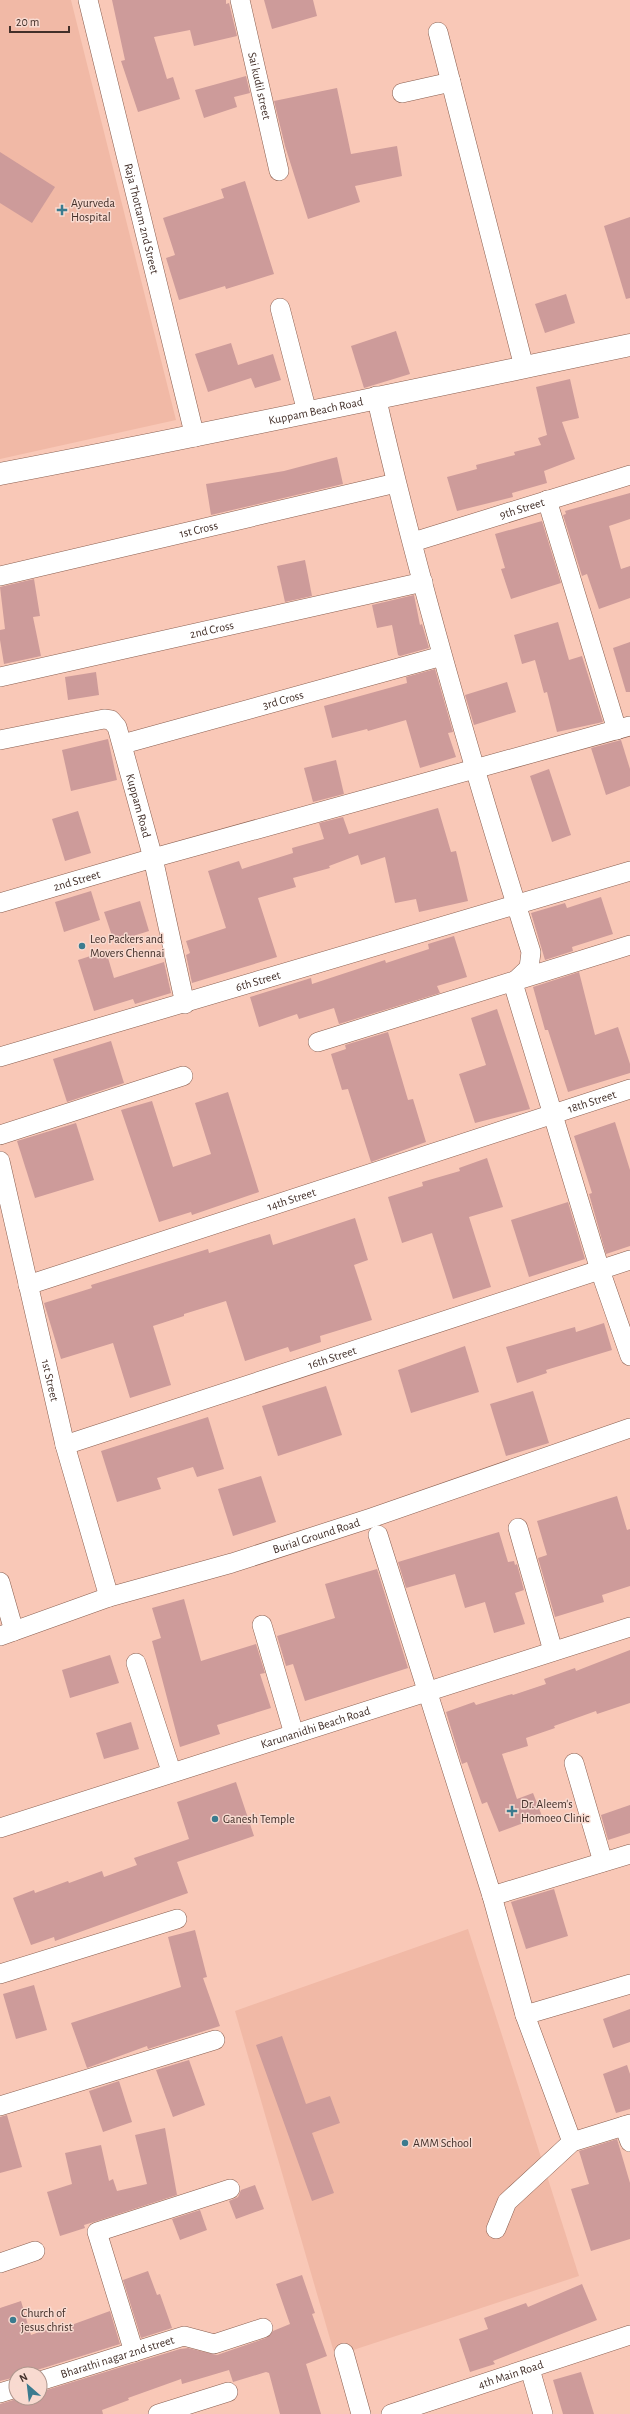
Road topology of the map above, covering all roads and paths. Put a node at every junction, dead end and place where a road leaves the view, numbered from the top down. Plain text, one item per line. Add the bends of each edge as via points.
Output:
1 (88, 0) edge
2 (240, 0) edge
3 (438, 32) dead end
4 (451, 82) junction
5 (402, 93) dead end
6 (279, 171) dead end
7 (280, 308) dead end
8 (630, 345) edge
9 (524, 367) junction
10 (376, 396) junction
11 (307, 412) junction
12 (195, 437) junction
13 (0, 474) edge
14 (630, 475) edge
15 (396, 483) junction
16 (547, 500) junction
17 (414, 542) junction
18 (0, 576) edge
19 (423, 582) junction
20 (442, 656) junction
21 (0, 677) edge
22 (623, 728) edge
23 (0, 740) edge
24 (123, 744) junction
25 (474, 770) junction
26 (153, 858) junction
27 (630, 871) edge
28 (0, 903) edge
29 (516, 904) junction
30 (630, 945) edge
31 (513, 983) junction
32 (185, 1004) junction
33 (318, 1042) dead end
34 (0, 1057) edge
35 (183, 1076) dead end
36 (630, 1089) edge
37 (554, 1114) junction
38 (0, 1135) edge
39 (1, 1169) edge
40 (630, 1260) edge
41 (600, 1270) junction
42 (28, 1284) junction
43 (630, 1356) edge
44 (630, 1428) edge
45 (65, 1445) junction
46 (518, 1528) dead end
47 (378, 1536) dead end
48 (0, 1582) edge
49 (109, 1597) junction
50 (262, 1625) dead end
51 (630, 1627) edge
52 (7, 1633) edge
53 (554, 1650) junction
54 (136, 1663) dead end
55 (426, 1691) junction
56 (294, 1734) junction
57 (574, 1764) dead end
58 (171, 1771) junction
59 (0, 1828) edge
60 (630, 1854) edge
61 (604, 1862) junction
62 (492, 1896) junction
63 (177, 1919) dead end
64 (0, 1974) edge
65 (630, 1984) edge
66 (525, 2015) junction
67 (215, 2040) dead end
68 (0, 2106) edge
69 (628, 2131) edge
70 (572, 2142) junction
71 (230, 2189) dead end
72 (496, 2229) dead end
73 (35, 2251) dead end
74 (0, 2263) edge
75 (263, 2328) dead end
76 (630, 2335) edge
77 (134, 2352) junction
78 (344, 2353) dead end
79 (530, 2369) junction
80 (48, 2379) edge
81 (228, 2392) dead end
82 (158, 2414) edge
83 (361, 2414) edge
84 (391, 2414) edge
85 (543, 2414) edge

1 - 12 street, Raja Thottam 2nd Street
2 - 6 street, Sai kudil street
3 - 4 street
4 - 5 street
4 - 9 street
7 - 11 street
8 - 9 street, Kuppam Beach Road
9 - 10 street, Kuppam Beach Road
10 - 11 street, Kuppam Beach Road
10 - 15 street
11 - 12 street, Kuppam Beach Road
12 - 13 street, Kuppam Beach Road
14 - 16 street, 9th Street
15 - 17 street
15 - 18 street, 1st Cross
16 - 17 street, 9th Street
16 - 22 street
17 - 19 street
19 - 20 street
19 - 21 street, 2nd Cross
20 - 24 street, 3rd Cross
20 - 25 street
22 - 25 street, 2nd Street
23 - 24 street, Kuppam Road via 104,719 111,720 117,727
24 - 26 street, Kuppam Road
25 - 26 street, 2nd Street
25 - 29 street
26 - 28 street, 2nd Street
26 - 32 street, Kuppam Road
27 - 29 street, 6th Street
29 - 31 street via 531,952 531,960 529,968
29 - 32 street, 6th Street
30 - 31 street
31 - 33 street
31 - 37 street
32 - 34 street, 6th Street
35 - 38 street
36 - 37 street, 18th Street
37 - 41 street
37 - 42 street, 14th Street
39 - 42 street, 1st Street
40 - 41 street, 16th Street
41 - 43 street
41 - 45 street, 16th Street
42 - 45 street, 1st Street
44 - 49 street, Burial Ground Road via 357,1522 232,1562
45 - 49 street, 1st Street
46 - 53 street
47 - 55 street
48 - 52 street
49 - 52 street, Burial Ground Road
50 - 56 street
51 - 53 street, Karunanidhi Beach Road
53 - 55 street, Karunanidhi Beach Road
54 - 58 street
55 - 56 street, Karunanidhi Beach Road
55 - 62 street
56 - 58 street, Karunanidhi Beach Road
57 - 61 street
58 - 59 street, Karunanidhi Beach Road
60 - 61 street
61 - 62 street
62 - 66 street
63 - 64 street
65 - 66 street
66 - 70 street
67 - 68 street
69 - 70 street
70 - 72 street via 507,2202
71 - 77 street via 97,2232
73 - 74 street
75 - 77 street, Bharathi nagar 2nd street via 214,2344 184,2336
76 - 79 street, 4th Main Road
77 - 80 street, Bharathi nagar 2nd street
78 - 83 street
79 - 84 street, 4th Main Road
79 - 85 street
81 - 82 street

